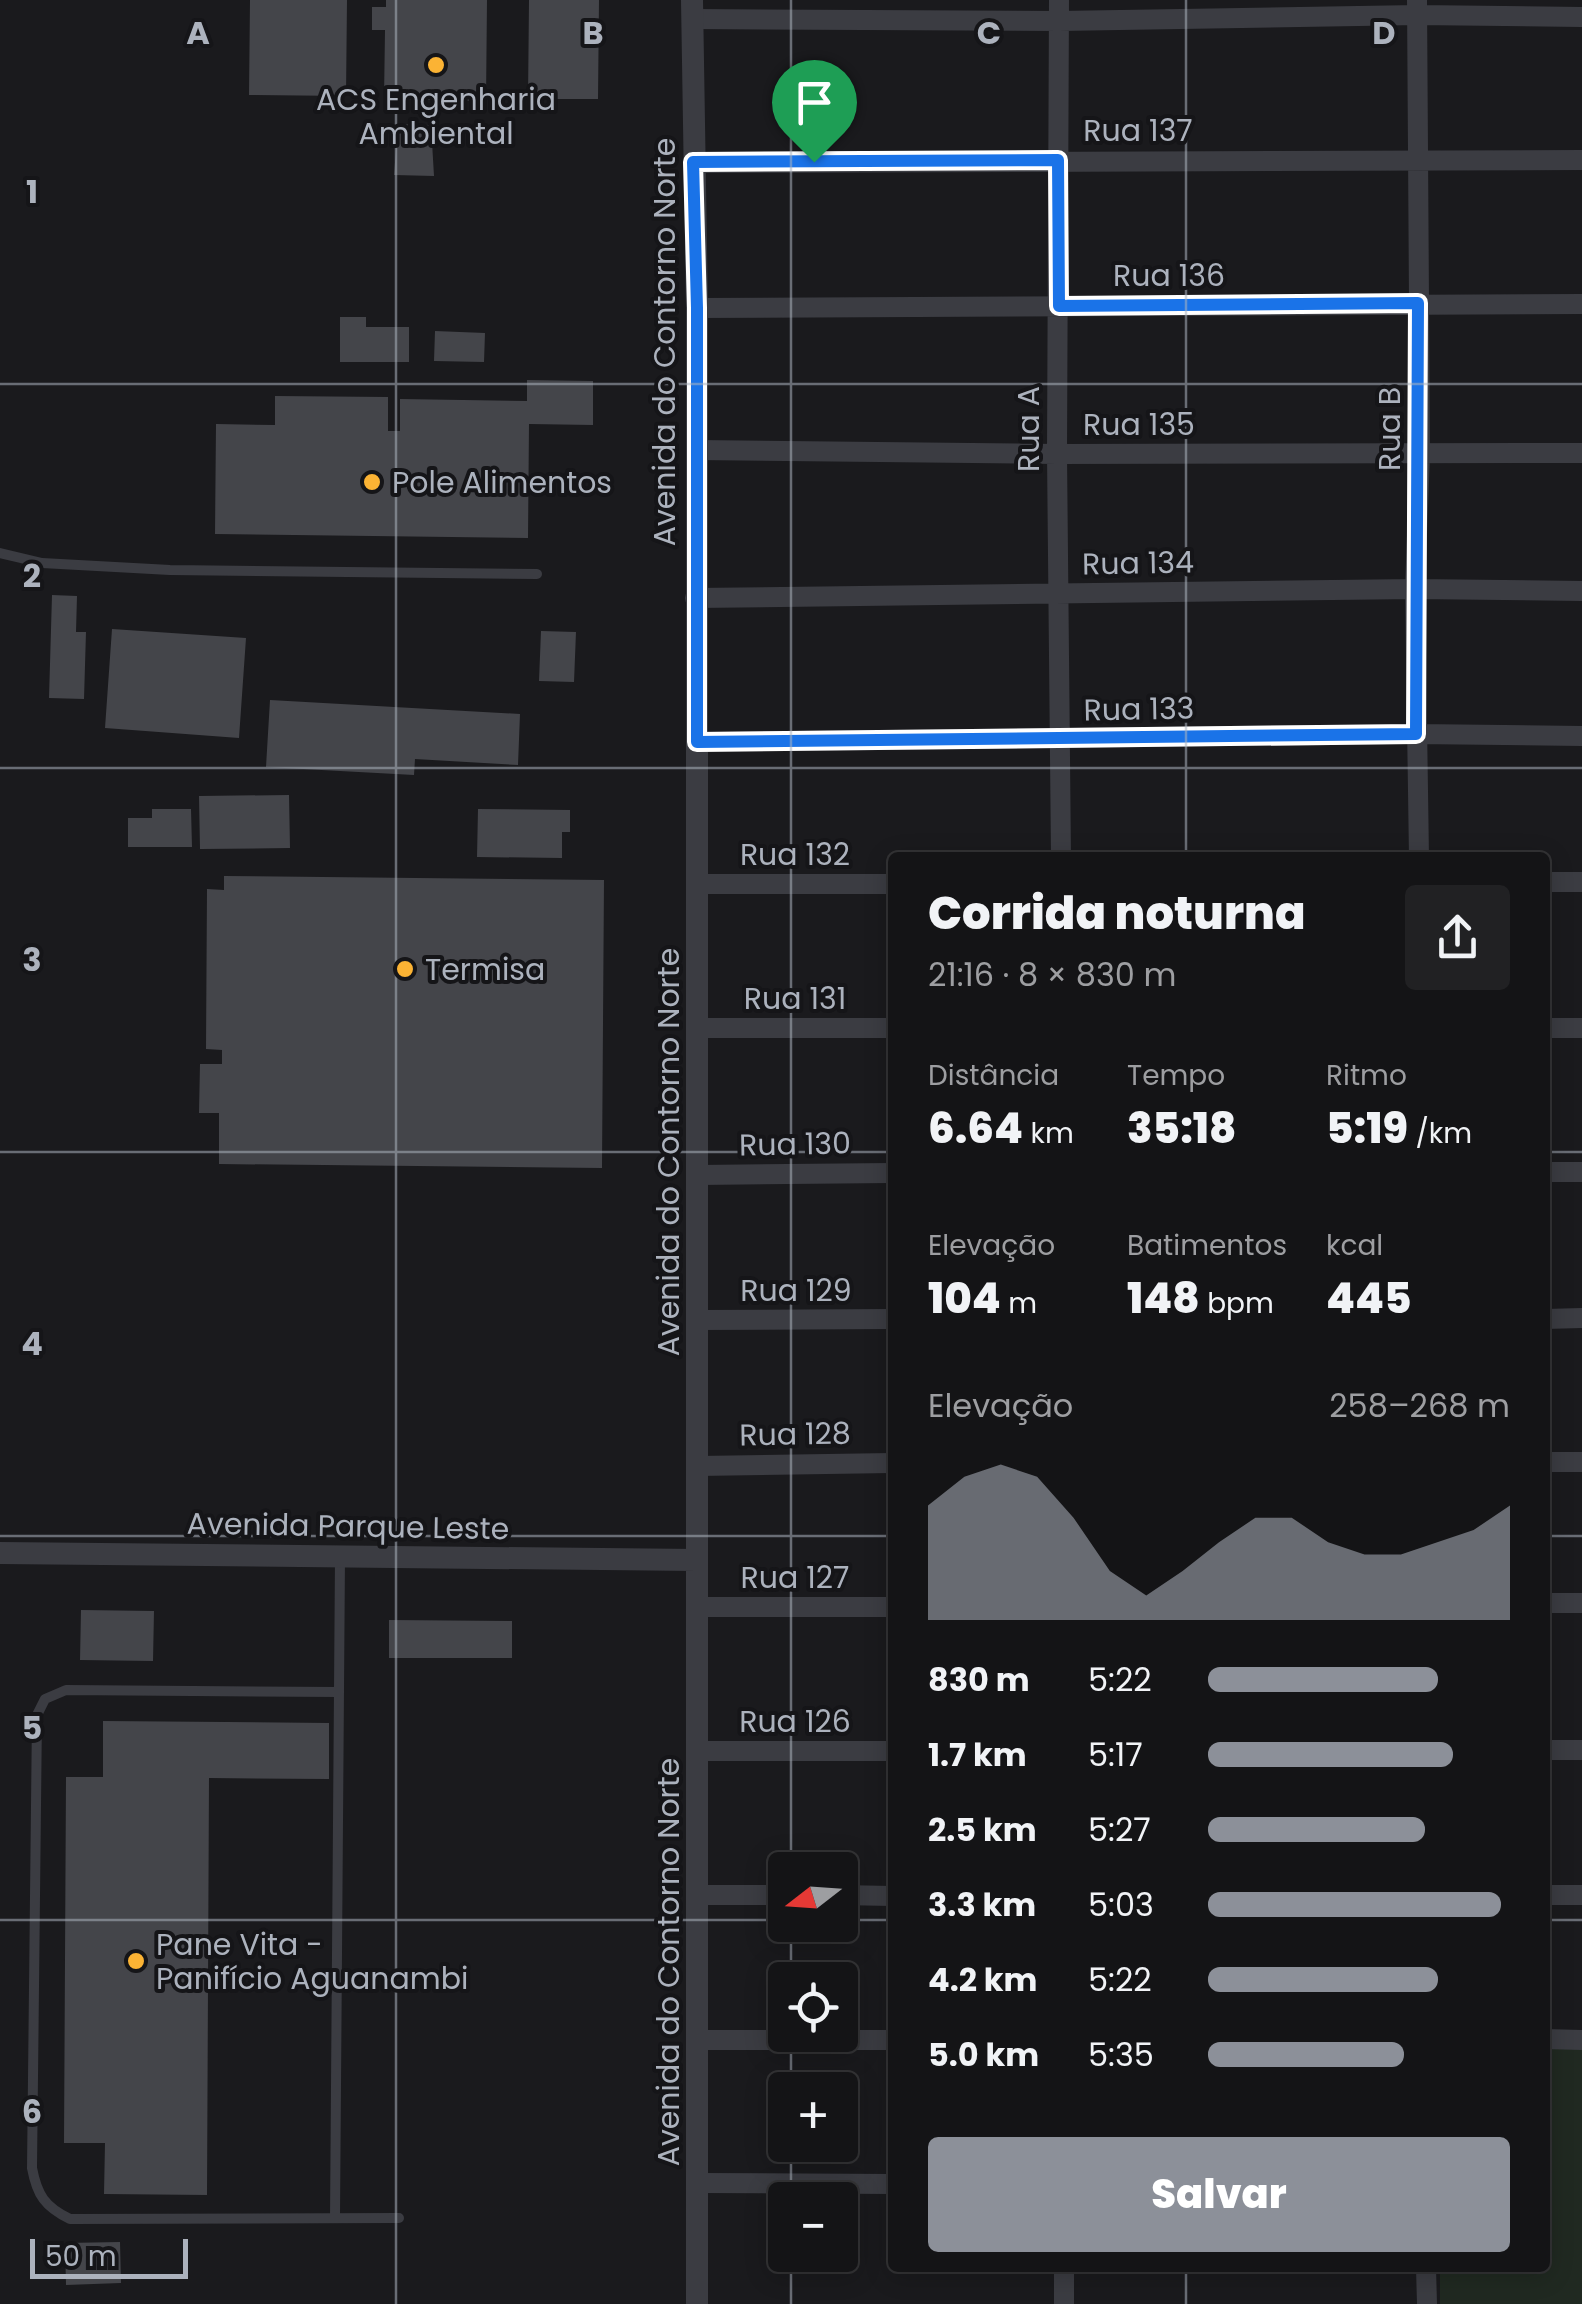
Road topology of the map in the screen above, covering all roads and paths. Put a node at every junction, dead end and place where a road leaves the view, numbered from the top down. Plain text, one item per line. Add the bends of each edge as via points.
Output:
1 (1417, 8) edge
2 (692, 10) edge
3 (1059, 10) edge
4 (1582, 17) edge
5 (1058, 160) junction
6 (1582, 160) edge
7 (693, 162) junction
8 (1417, 162) junction
9 (1418, 303) junction
10 (1582, 304) edge
11 (1059, 306) junction
12 (697, 308) junction
13 (696, 450) junction
14 (1582, 453) edge
15 (1057, 454) junction
16 (1420, 454) junction
17 (0, 554) edge
18 (537, 574) dead end
19 (1415, 589) junction
20 (1582, 591) edge
21 (1058, 594) junction
22 (695, 598) junction
23 (1416, 734) junction
24 (1582, 736) edge
25 (1062, 740) junction
26 (697, 742) junction
27 (1062, 852) edge
28 (1419, 852) edge
29 (1550, 882) edge
30 (1582, 882) edge
31 (698, 884) junction
32 (888, 884) edge
33 (698, 1028) junction
34 (888, 1028) edge
35 (1550, 1028) edge
36 (1582, 1028) edge
37 (888, 1172) edge
38 (1550, 1172) edge
39 (1582, 1172) edge
40 (699, 1175) junction
41 (1582, 1318) edge
42 (1550, 1319) edge
43 (699, 1320) junction
44 (888, 1320) edge
45 (1550, 1462) edge
46 (1582, 1462) edge
47 (888, 1463) edge
48 (698, 1466) junction
49 (0, 1553) edge
50 (340, 1556) junction
51 (696, 1560) junction
52 (1582, 1603) edge
53 (1550, 1604) edge
54 (697, 1607) junction
55 (888, 1607) edge
56 (338, 1692) junction
57 (1550, 1750) edge
58 (1582, 1750) edge
59 (698, 1751) junction
60 (888, 1751) edge
61 (696, 1895) junction
62 (768, 1895) edge
63 (1550, 1895) edge
64 (1582, 1895) edge
65 (858, 1896) edge
66 (888, 1896) edge
67 (698, 2040) junction
68 (888, 2040) edge
69 (1550, 2040) edge
70 (1582, 2040) edge
71 (698, 2183) junction
72 (888, 2184) edge
73 (335, 2218) junction
74 (399, 2218) dead end
75 (1064, 2272) edge
76 (1426, 2272) edge
77 (698, 2304) edge
78 (1064, 2304) edge
79 (1427, 2304) edge

1 - 3 street
1 - 4 street
1 - 8 street, Rua B
2 - 3 street
2 - 7 street, Avenida do Contorno Norte
3 - 5 street, Rua A
5 - 7 street, Rua 137
5 - 8 street, Rua 137
5 - 11 street, Rua A
6 - 8 street, Rua 137
7 - 12 street, Avenida do Contorno Norte
8 - 9 street, Rua B
9 - 10 street, Rua 136
9 - 11 street, Rua 136
9 - 16 street, Rua B
11 - 12 street, Rua 136
11 - 15 street, Rua A
12 - 13 street, Avenida do Contorno Norte
13 - 15 street, Rua 135
13 - 22 street, Avenida do Contorno Norte
14 - 16 street, Rua 135
15 - 16 street, Rua 135
15 - 21 street, Rua A
16 - 19 street, Rua B
17 - 18 lane via 170,570
19 - 20 street, Rua 134
19 - 21 street, Rua 134
19 - 23 street, Rua B
21 - 22 street, Rua 134
21 - 25 street, Rua A
22 - 26 street, Avenida do Contorno Norte
23 - 24 street, Rua 133
23 - 25 street, Rua 133
23 - 28 street, Rua B
25 - 26 street, Rua 133
25 - 27 street, Rua A
26 - 31 street, Avenida do Contorno Norte
29 - 30 street
31 - 32 street, Rua 132
31 - 33 street, Avenida do Contorno Norte
33 - 34 street, Rua 131
33 - 40 street, Avenida do Contorno Norte
35 - 36 street
37 - 40 street, Rua 130
38 - 39 street
40 - 43 street, Avenida do Contorno Norte
41 - 42 street
43 - 44 street, Rua 129
43 - 48 street, Avenida do Contorno Norte
45 - 46 street
47 - 48 street, Rua 128
48 - 51 street, Avenida do Contorno Norte
49 - 50 street, Avenida Parque Leste
50 - 51 street, Avenida Parque Leste
50 - 56 lane
51 - 54 street, Avenida do Contorno Norte
52 - 53 street
54 - 55 street, Rua 127
54 - 59 street, Avenida do Contorno Norte
56 - 73 lane
56 - 73 lane via 66,1690 45,1699 36,1715 32,2168 36,2192 50,2210 70,2219
57 - 58 street
59 - 60 street, Rua 126
59 - 61 street, Avenida do Contorno Norte
61 - 62 street
61 - 67 street, Avenida do Contorno Norte
63 - 64 street
65 - 66 street
67 - 68 street
67 - 71 street, Avenida do Contorno Norte
69 - 70 street
71 - 72 street
71 - 77 street, Avenida do Contorno Norte
73 - 74 lane
75 - 78 street
76 - 79 street

